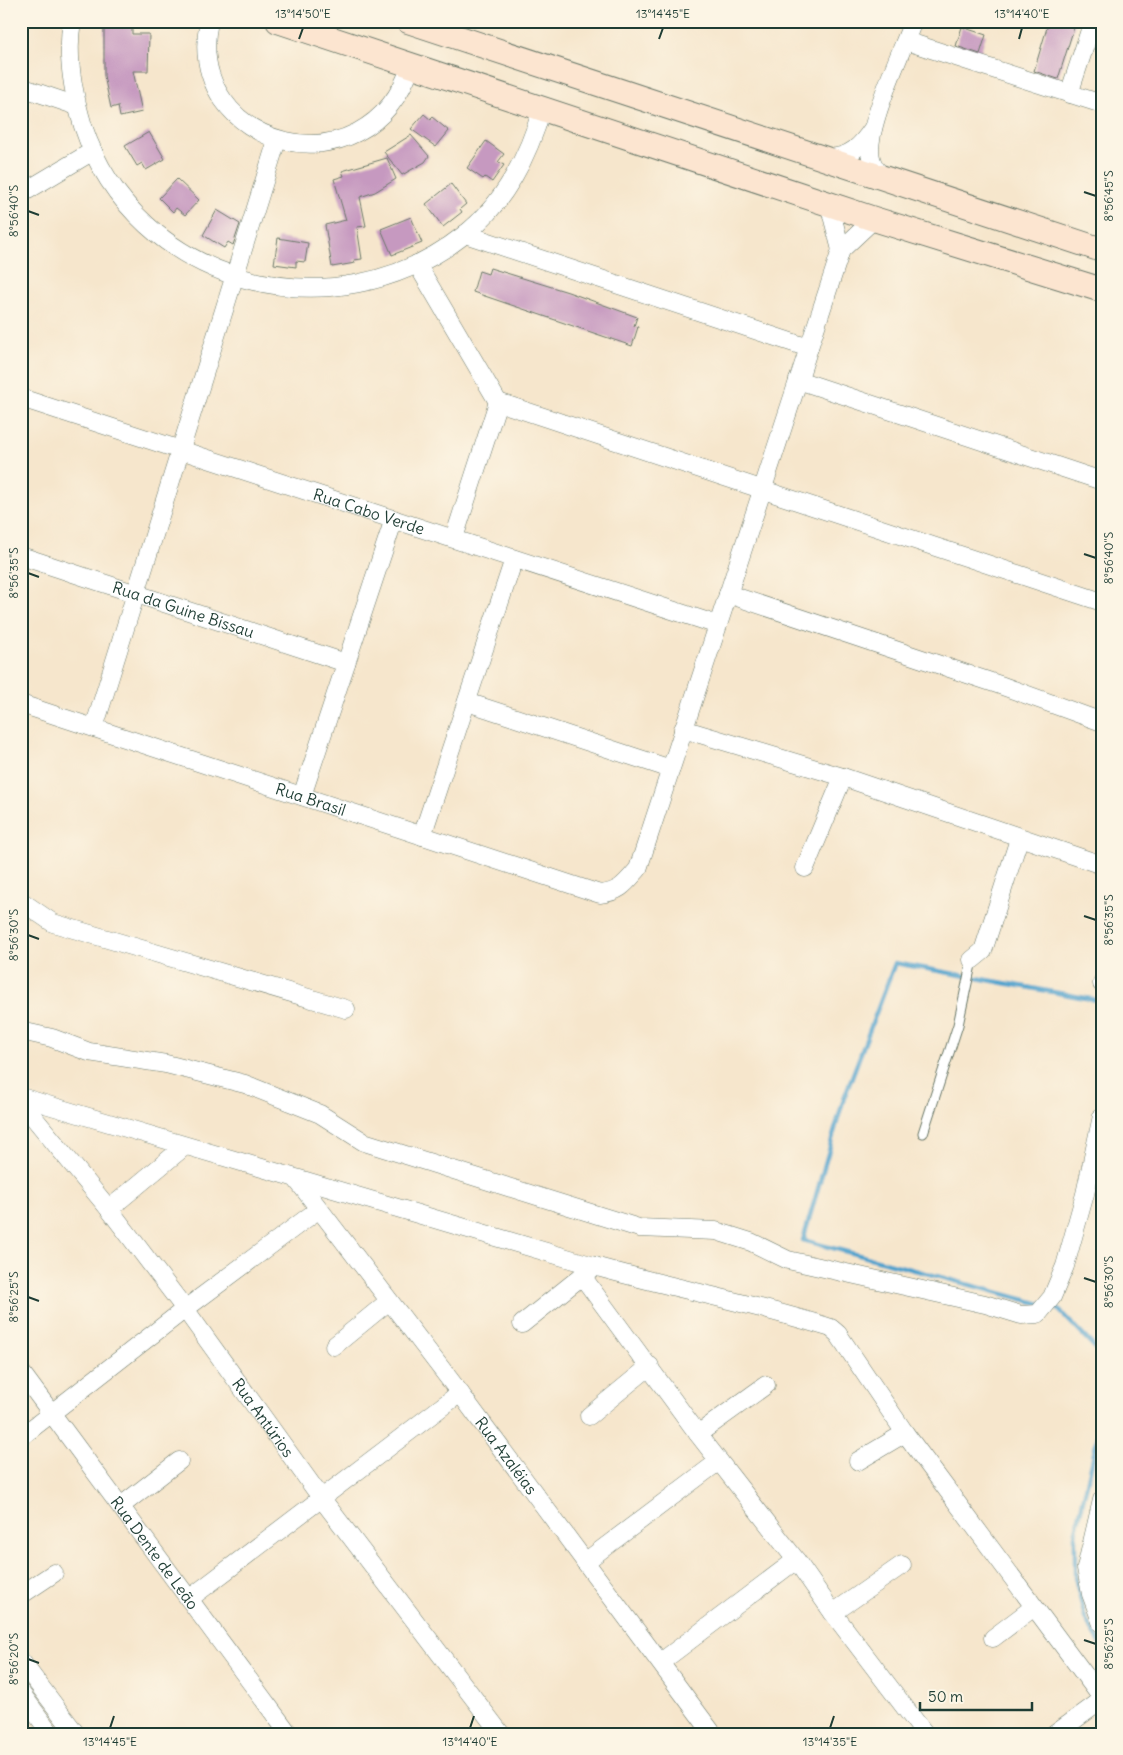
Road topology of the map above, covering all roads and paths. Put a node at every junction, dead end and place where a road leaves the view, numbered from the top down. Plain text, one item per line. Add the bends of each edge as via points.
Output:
1 (72, 21) edge
2 (208, 21) edge
3 (278, 21) edge
4 (408, 21) edge
5 (913, 21) edge
6 (1094, 21) edge
7 (457, 29) edge
8 (906, 41) junction
9 (411, 65) junction
10 (21, 87) edge
11 (1069, 94) junction
12 (1102, 104) edge
13 (77, 106) junction
14 (542, 108) junction
15 (874, 125) junction
16 (277, 140) junction
17 (93, 150) junction
18 (819, 158) junction
19 (887, 180) junction
20 (21, 194) edge
21 (829, 204) junction
22 (874, 219) junction
23 (465, 234) junction
24 (840, 250) junction
25 (1102, 250) edge
26 (418, 264) junction
27 (234, 277) junction
28 (1102, 290) edge
29 (809, 348) junction
30 (798, 380) junction
31 (21, 398) edge
32 (498, 402) junction
33 (181, 449) junction
34 (1102, 481) edge
35 (762, 490) junction
36 (394, 519) junction
37 (454, 538) junction
38 (21, 556) edge
39 (514, 559) junction
40 (136, 594) junction
41 (728, 594) junction
42 (1102, 602) edge
43 (718, 625) junction
44 (346, 662) junction
45 (467, 702) junction
46 (21, 704) edge
47 (1102, 722) edge
48 (94, 728) junction
49 (683, 729) junction
50 (671, 769) junction
51 (843, 778) junction
52 (302, 796) junction
53 (422, 836) junction
54 (1020, 839) junction
55 (1102, 865) edge
56 (805, 868) dead end
57 (21, 900) edge
58 (971, 964) joint
59 (346, 1010) dead end
60 (21, 1031) edge
61 (21, 1097) edge
62 (21, 1102) edge
63 (1102, 1116) edge
64 (923, 1133) dead end
65 (185, 1146) junction
66 (297, 1180) junction
67 (109, 1209) junction
68 (319, 1210) junction
69 (588, 1271) junction
70 (389, 1301) junction
71 (185, 1309) junction
72 (522, 1324) dead end
73 (334, 1346) dead end
74 (650, 1366) junction
75 (21, 1372) edge
76 (766, 1385) dead end
77 (460, 1393) junction
78 (53, 1412) junction
79 (589, 1416) dead end
80 (905, 1433) junction
81 (698, 1434) junction
82 (21, 1437) edge
83 (178, 1461) dead end
84 (720, 1461) junction
85 (858, 1462) dead end
86 (322, 1499) junction
87 (1102, 1500) edge
88 (121, 1506) junction
89 (796, 1560) junction
90 (585, 1562) junction
91 (902, 1565) dead end
92 (54, 1573) dead end
93 (21, 1596) edge
94 (189, 1600) junction
95 (1034, 1607) junction
96 (833, 1613) junction
97 (1102, 1624) edge
98 (993, 1638) dead end
99 (21, 1661) edge
100 (661, 1662) junction
101 (21, 1693) edge
102 (1102, 1699) edge
103 (51, 1734) edge
104 (76, 1734) edge
105 (290, 1734) edge
106 (501, 1734) edge
107 (713, 1734) edge
108 (925, 1734) edge
109 (1055, 1734) edge

1 - 13 street via 70,63
2 - 16 street via 208,64 222,97 246,123
3 - 9 street
4 - 7 street
5 - 8 street
6 - 11 street
7 - 18 street
8 - 11 street
8 - 15 street
9 - 14 street
9 - 16 street via 399,94 389,108 362,131 329,143 294,144
10 - 13 street
11 - 12 street
13 - 17 street
14 - 21 street
14 - 23 street via 535,134 518,170 495,204
15 - 18 street via 853,153 837,158
15 - 19 street via 871,158 876,172
16 - 27 street
17 - 20 street
17 - 27 street via 108,179 133,211 163,239 197,261
18 - 19 street
19 - 25 street
21 - 22 street
21 - 24 street
22 - 24 street
22 - 28 street
23 - 26 street
23 - 29 street
24 - 29 street
26 - 27 street via 356,285 316,289 275,287
26 - 32 street
27 - 33 street
29 - 30 street
30 - 34 street
30 - 35 street
31 - 33 street, Rua Cabo Verde
32 - 35 street
32 - 37 street
33 - 36 street, Rua Cabo Verde
33 - 40 street
35 - 41 street
35 - 42 street
36 - 37 street, Rua Cabo Verde
36 - 44 street
37 - 39 street, Rua Cabo Verde
38 - 40 street, Rua da Guine Bissau
39 - 43 street, Rua Cabo Verde
39 - 45 street
40 - 44 street, Rua da Guine Bissau
40 - 48 street
41 - 43 street
41 - 47 street
43 - 49 street
44 - 52 street
45 - 50 street
45 - 53 street
46 - 48 street, Rua Brasil
48 - 52 street, Rua Brasil
49 - 50 street
49 - 51 street
50 - 53 street, Rua Brasil via 638,869 614,893 600,894
51 - 54 street
51 - 56 street
52 - 53 street, Rua Brasil
54 - 55 street
54 - 58 street via 983,951
57 - 59 street via 52,923
58 - 64 lane via 958,1025
60 - 63 street via 89,1052 166,1064 245,1084 320,1114 364,1142 640,1228 716,1232 751,1242 788,1260 1021,1315 1038,1314 1052,1297 1065,1266
61 - 65 street
62 - 67 street, Rua Antúrios
65 - 66 street
65 - 67 street
66 - 68 street, Rua Azaléias
66 - 69 street via 396,1206
67 - 71 street, Rua Antúrios
68 - 70 street, Rua Azaléias
68 - 71 street
69 - 72 street
69 - 74 street
69 - 80 street via 831,1328
70 - 73 street
70 - 77 street, Rua Azaléias
71 - 78 street
71 - 86 street, Rua Antúrios
74 - 79 street
74 - 81 street
75 - 78 street, Rua Dente de Leão
76 - 81 street
77 - 86 street
77 - 90 street, Rua Azaléias
78 - 82 street
78 - 88 street, Rua Dente de Leão
80 - 85 street
80 - 95 street
81 - 84 street
83 - 88 street
84 - 89 street
84 - 90 street
86 - 94 street
86 - 106 street, Rua Antúrios
87 - 97 street via 1086,1568
88 - 94 street, Rua Dente de Leão
89 - 96 street
89 - 100 street
90 - 100 street, Rua Azaléias
91 - 96 street
92 - 93 street
94 - 105 street, Rua Dente de Leão
95 - 98 street
95 - 102 street
96 - 108 street
99 - 104 street
100 - 107 street, Rua Azaléias
101 - 103 street
102 - 109 street

